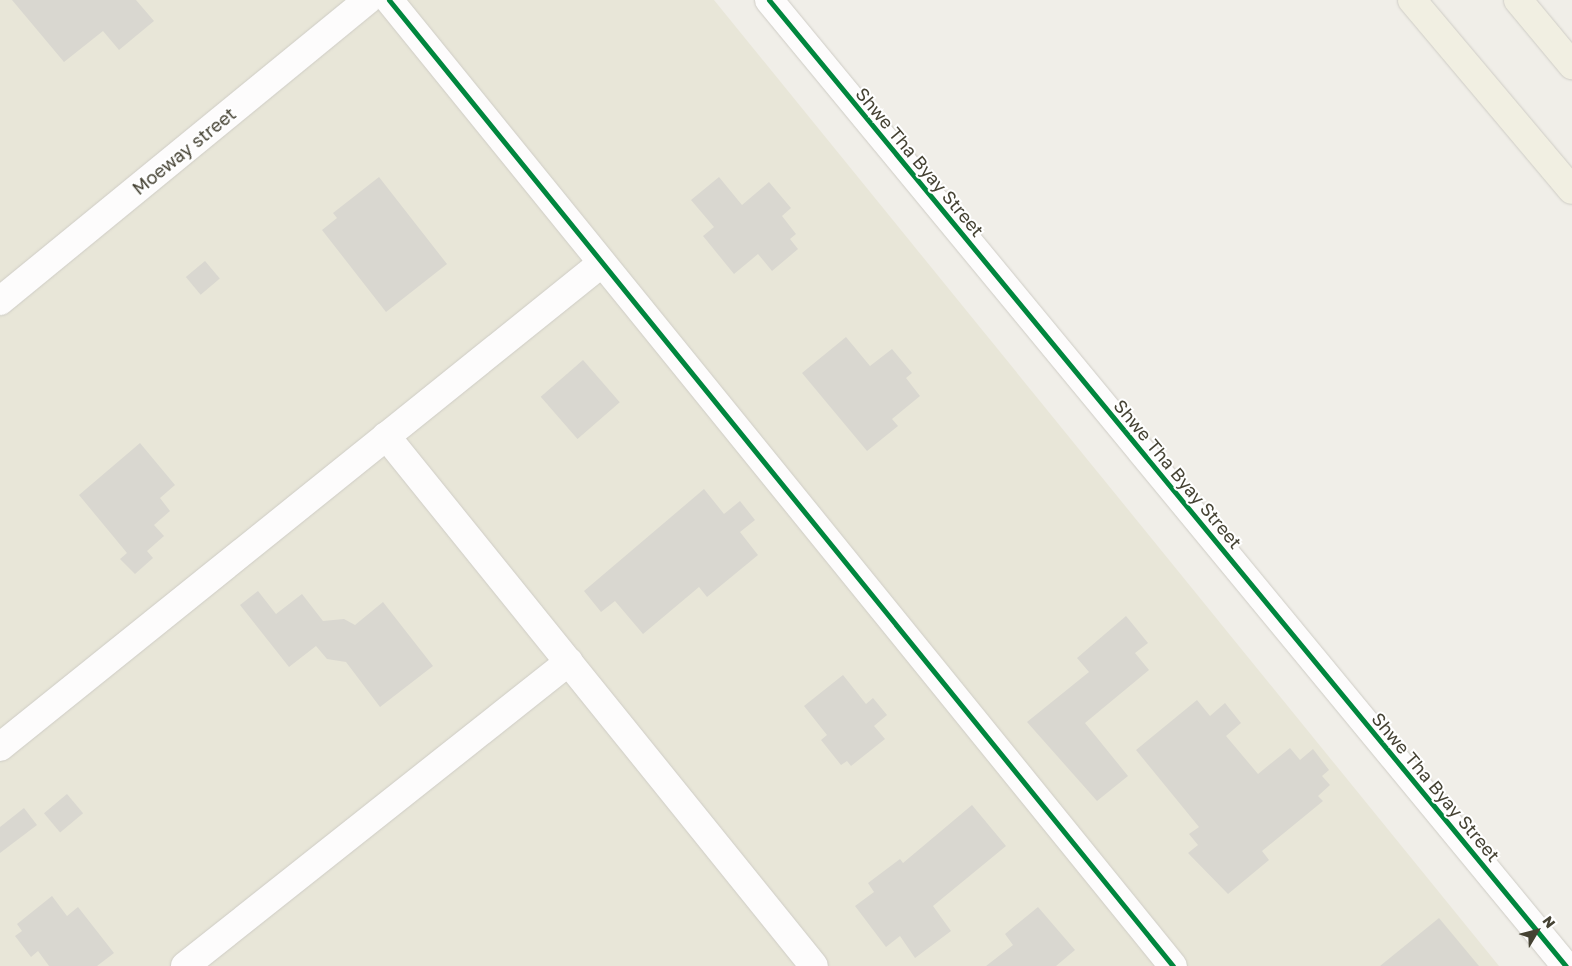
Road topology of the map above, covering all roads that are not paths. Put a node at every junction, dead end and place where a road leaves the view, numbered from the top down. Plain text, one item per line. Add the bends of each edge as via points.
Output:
1 (368, 0) edge
2 (389, 0) edge
3 (769, 0) edge
4 (1412, 0) edge
5 (1518, 0) edge
6 (1572, 65) edge
7 (1572, 190) edge
8 (602, 263) junction
9 (0, 301) edge
10 (386, 436) junction
11 (569, 662) junction
12 (0, 747) edge
13 (185, 966) edge
14 (814, 966) edge
15 (1173, 966) edge
16 (1566, 966) edge

1 - 9 street, Moeway street
2 - 8 street
3 - 16 street, Shwe Tha Byay Street
4 - 7 main road
5 - 6 main road
8 - 10 street
8 - 15 street
10 - 11 street
10 - 12 street
11 - 13 street
11 - 14 street

